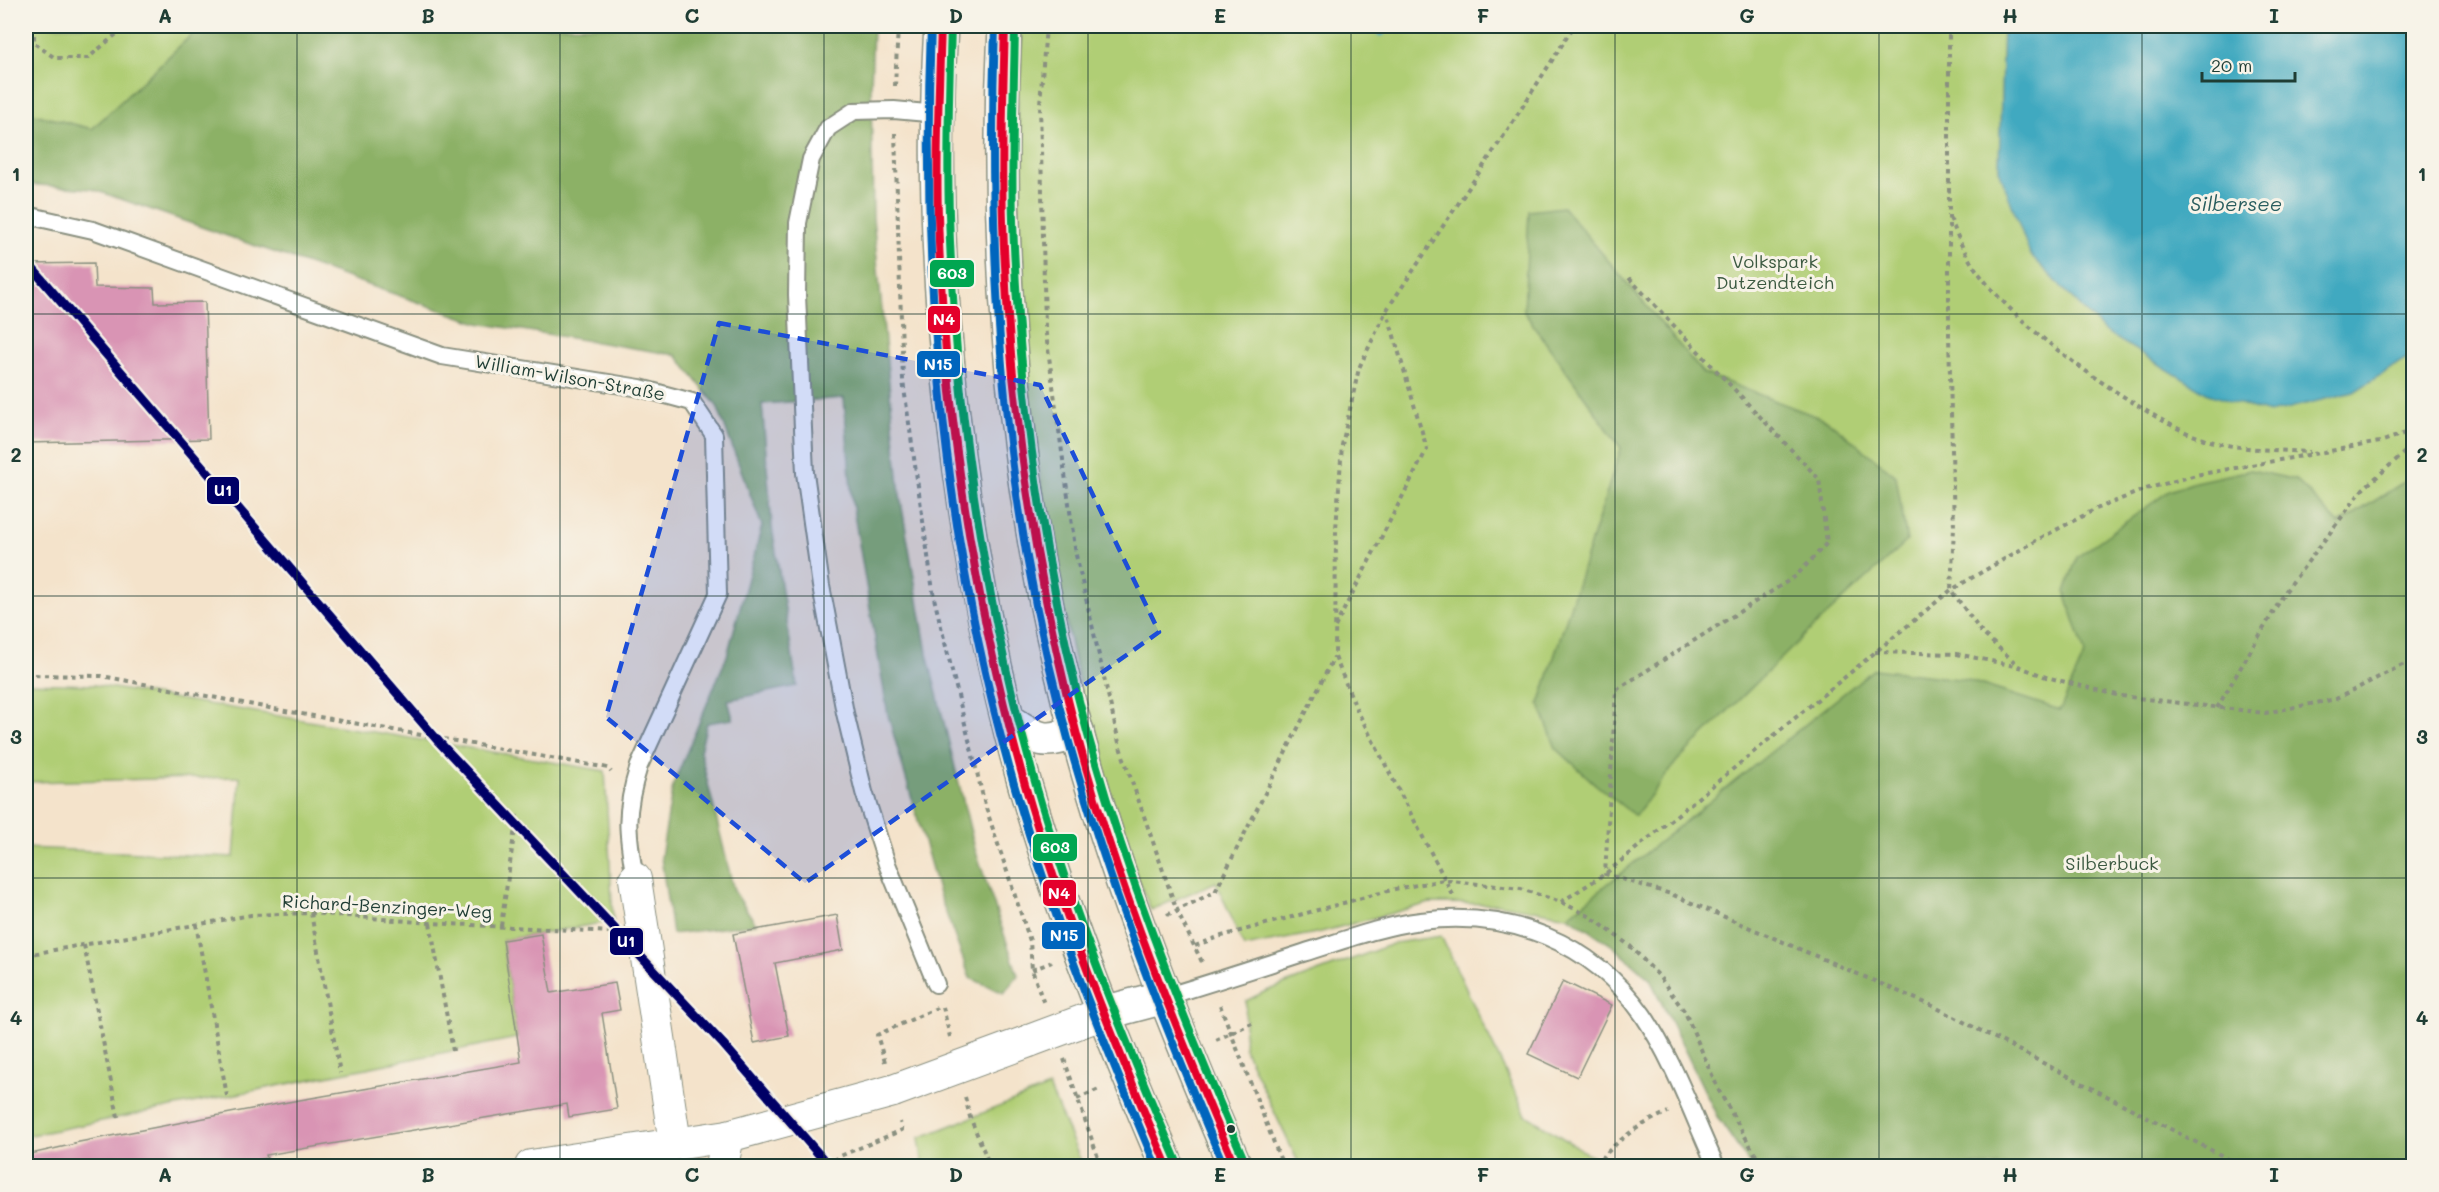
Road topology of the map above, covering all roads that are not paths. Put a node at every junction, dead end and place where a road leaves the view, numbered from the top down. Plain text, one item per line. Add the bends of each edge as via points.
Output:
1 (941, 26) edge
2 (1005, 26) edge
3 (938, 114) junction
4 (26, 215) edge
5 (1008, 720) junction
6 (1077, 731) junction
7 (635, 879) joint
8 (936, 984) dead end
9 (1164, 997) junction
10 (1104, 1013) junction
11 (728, 1136) junction
12 (675, 1143) junction
13 (531, 1167) edge
14 (722, 1167) edge
15 (1167, 1167) edge
16 (1235, 1167) edge
17 (1716, 1167) edge

1 - 3 main road
2 - 6 main road via 1002,198 1013,385 1040,566
3 - 5 main road via 943,290 955,419 974,554
3 - 8 lane via 854,111 828,128 811,159 798,223 797,296 805,473 820,586 845,713 887,864
4 - 7 lane, William-Wilson-Straße via 93,230 442,356 640,388 692,402 714,435 718,594 639,766 630,794 626,829
5 - 6 main road via 1030,735 1049,740
5 - 10 main road via 1047,856
6 - 9 main road via 1121,877
7 - 12 street, William-Wilson-Straße
9 - 10 main road
9 - 16 main road
9 - 17 lane via 1379,929 1421,921 1466,918 1529,929 1558,940 1608,975 1643,1017 1664,1052
10 - 11 street, bridge via 893,1090
10 - 15 main road
11 - 12 street
11 - 14 street
12 - 13 street

